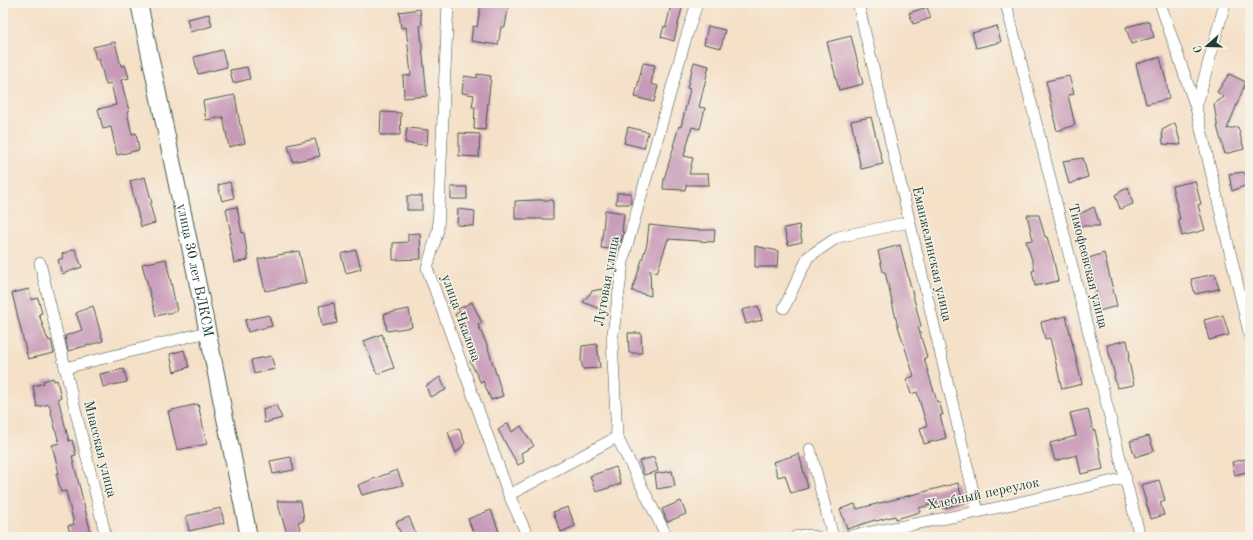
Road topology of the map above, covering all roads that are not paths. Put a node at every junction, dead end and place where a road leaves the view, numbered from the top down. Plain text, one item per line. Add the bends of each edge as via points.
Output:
1 (139, 3) edge
2 (448, 3) edge
3 (697, 3) edge
4 (858, 3) edge
5 (1006, 3) edge
6 (1160, 3) edge
7 (1225, 3) edge
8 (1196, 108) junction
9 (909, 222) junction
10 (40, 263) dead end
11 (784, 308) dead end
12 (207, 332) junction
13 (1250, 337) edge
14 (65, 368) junction
15 (617, 437) junction
16 (810, 449) dead end
17 (1126, 478) junction
18 (509, 495) junction
19 (978, 512) junction
20 (106, 537) edge
21 (248, 537) edge
22 (528, 537) edge
23 (667, 537) edge
24 (795, 537) edge
25 (817, 537) edge
26 (833, 537) edge
27 (846, 537) edge
28 (1140, 537) edge

1 - 12 main road, улица 30 лет ВЛКСМ
2 - 18 street, улица Чкалова via 438,230 427,268
3 - 15 street, Луговая улица via 624,256 612,340
4 - 9 street, Еманжелинская улица
5 - 17 street, Тимофеевская улица
6 - 8 street
7 - 8 street
8 - 13 street
9 - 11 street via 838,237 808,257
9 - 19 street, Еманжелинская улица
10 - 14 street, Миасская улица
12 - 14 street
12 - 21 main road, улица 30 лет ВЛКСМ
14 - 20 street, Миасская улица
15 - 18 street
15 - 23 street, Луговая улица
16 - 26 street
17 - 19 street, Хлебный переулок
17 - 28 street, Тимофеевская улица
18 - 22 street, улица Чкалова
19 - 27 street, Хлебный переулок
24 - 25 street

